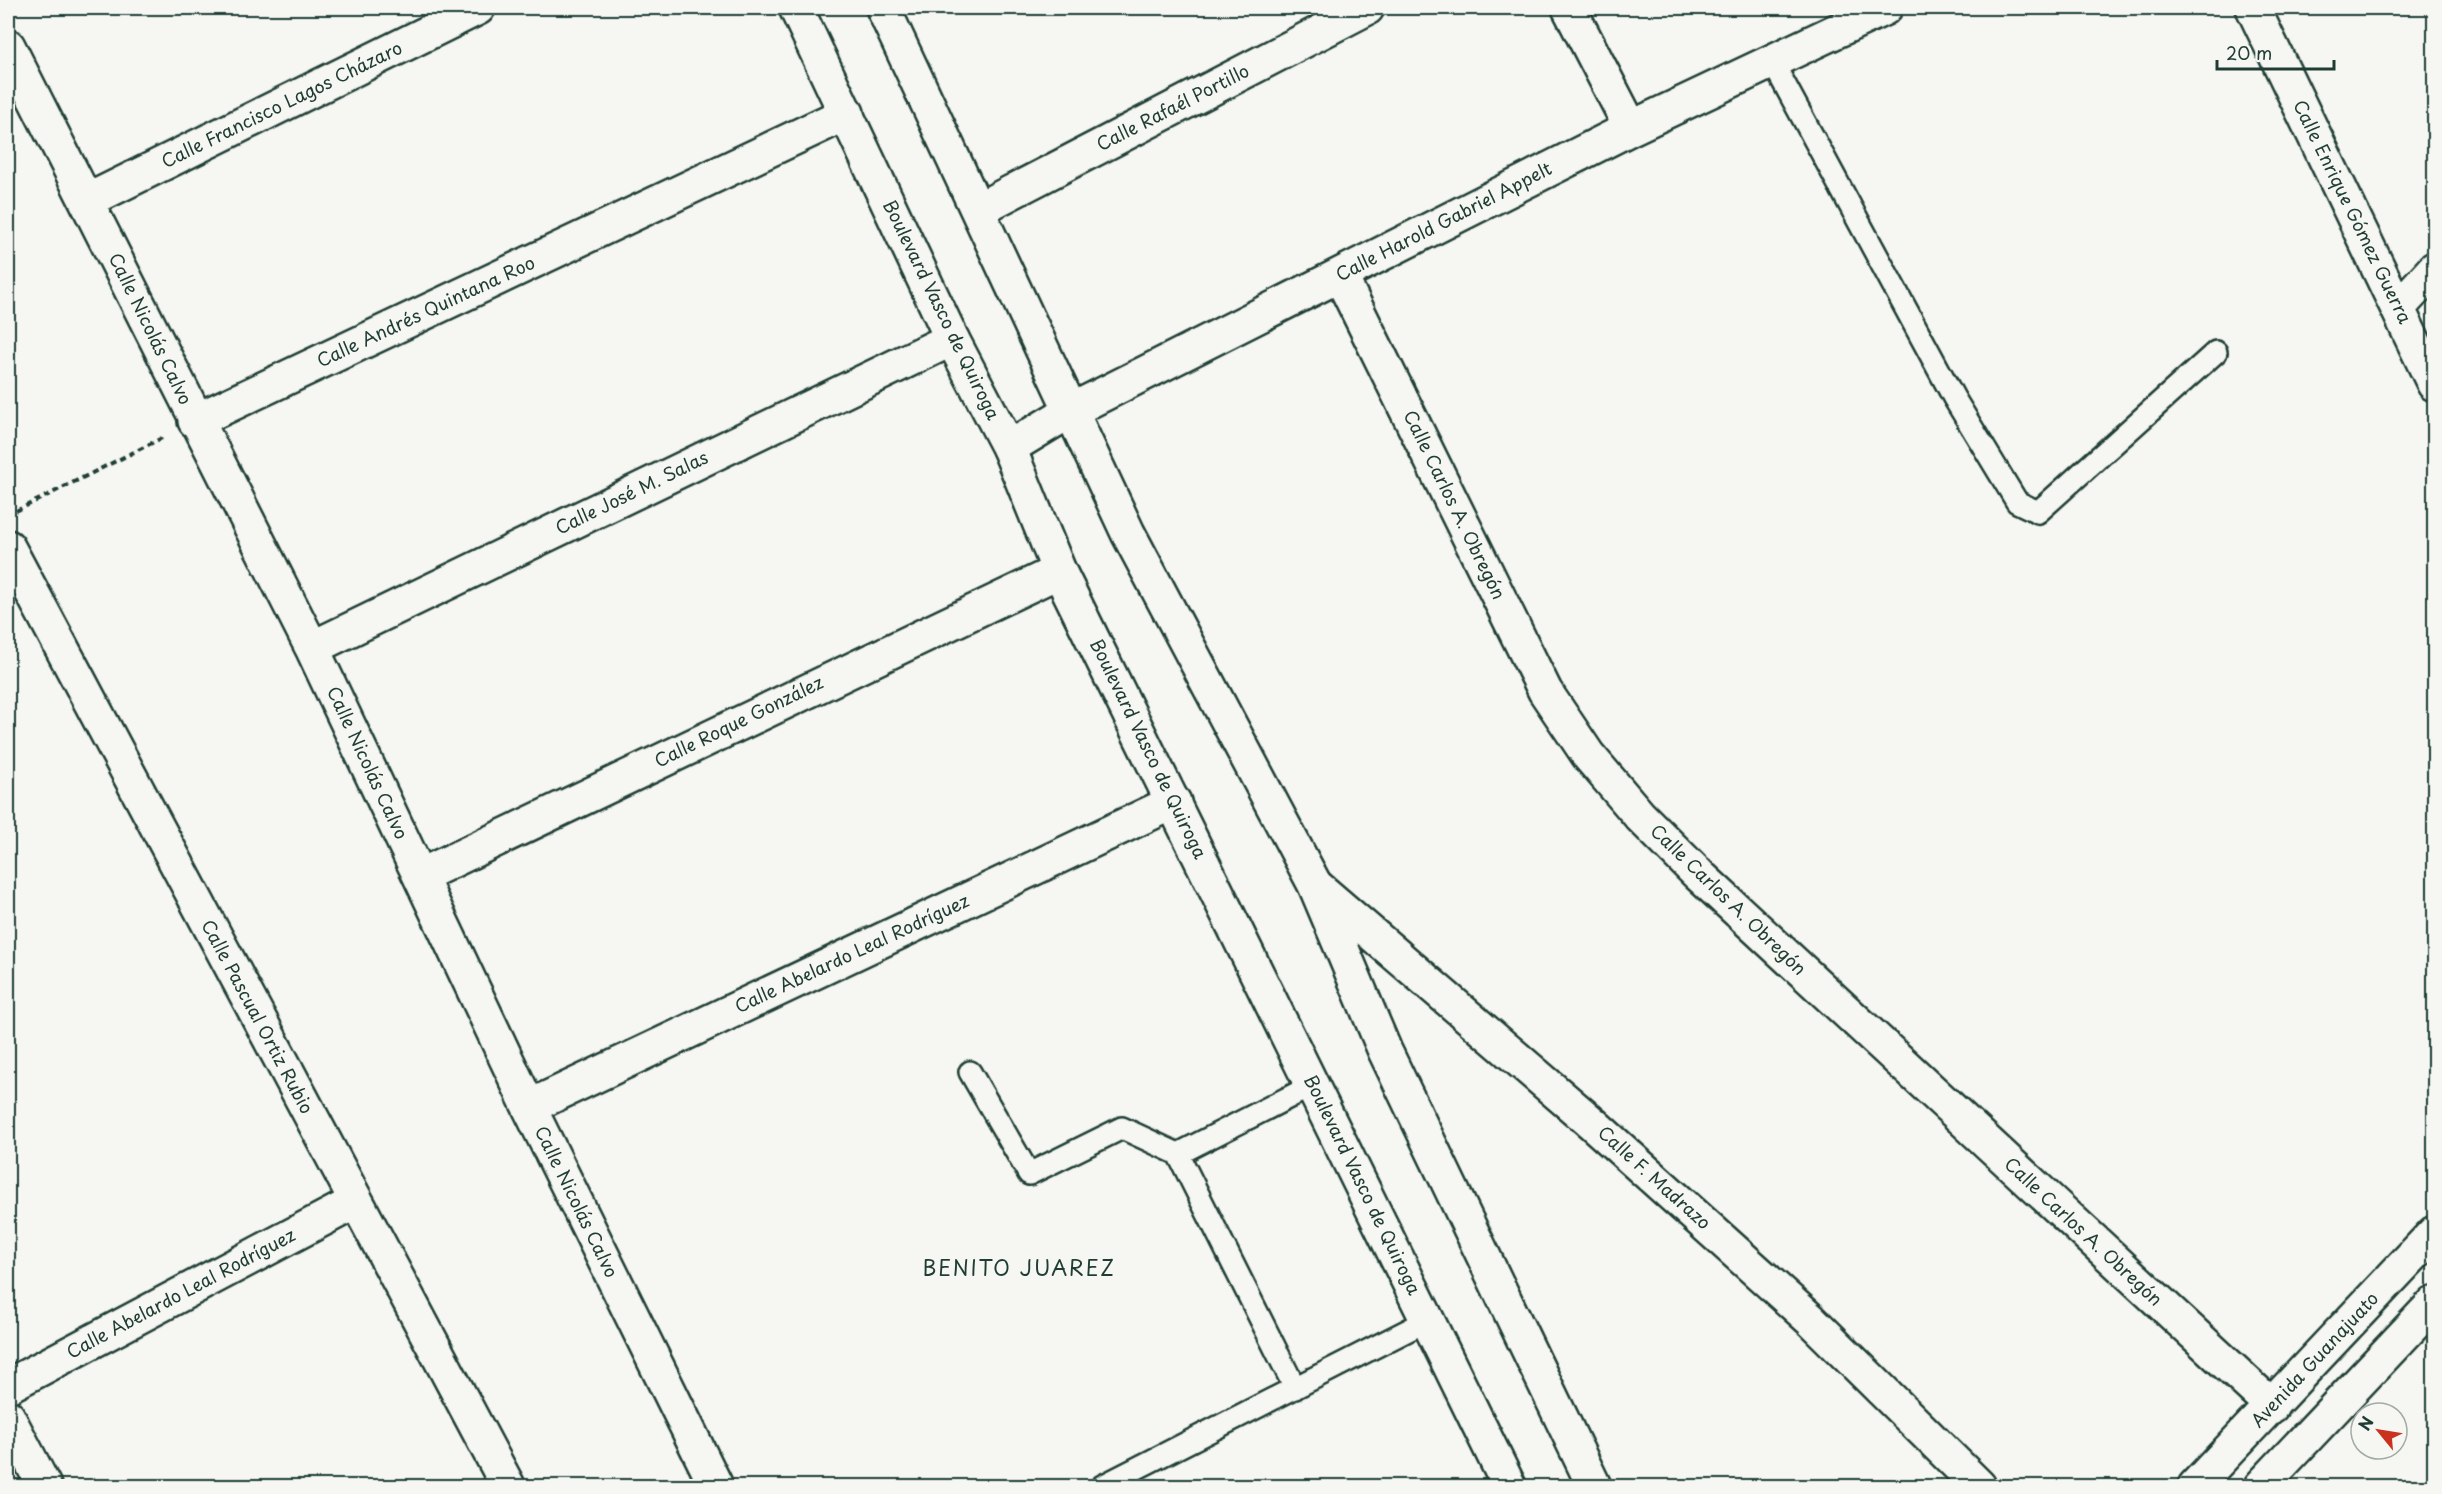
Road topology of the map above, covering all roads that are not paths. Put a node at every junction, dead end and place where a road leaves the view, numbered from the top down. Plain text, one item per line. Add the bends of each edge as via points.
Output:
1 (477, 8) edge
2 (796, 8) edge
3 (883, 8) edge
4 (1367, 8) edge
5 (1569, 8) edge
6 (1885, 8) edge
7 (2253, 8) edge
8 (8, 46) edge
9 (1772, 61) junction
10 (847, 113) junction
11 (1631, 128) junction
12 (87, 201) junction
13 (979, 209) junction
14 (2434, 269) edge
15 (1340, 275) junction
16 (2399, 307) junction
17 (952, 339) junction
18 (2216, 352) dead end
19 (2434, 384) edge
20 (1070, 411) junction
21 (195, 421) junction
22 (1009, 448) junction
23 (8, 547) edge
24 (1059, 571) junction
25 (312, 648) junction
26 (1174, 802) junction
27 (420, 876) junction
28 (1315, 885) junction
29 (970, 1072) dead end
30 (1313, 1085) junction
31 (529, 1107) junction
32 (1178, 1154) junction
33 (355, 1202) junction
34 (2434, 1233) edge
35 (1428, 1320) junction
36 (2428, 1324) edge
37 (8, 1386) edge
38 (1295, 1388) junction
39 (2271, 1406) junction
40 (8, 1417) edge
41 (44, 1486) edge
42 (508, 1486) edge
43 (716, 1486) edge
44 (1102, 1486) edge
45 (1509, 1486) edge
46 (1594, 1486) edge
47 (1979, 1486) edge
48 (2195, 1486) edge
49 (2261, 1486) edge

1 - 12 street, Calle Francisco Lagos Cházaro
2 - 10 street, Boulevard Vasco de Quiroga
3 - 13 street
4 - 13 street, Calle Rafaél Portillo
5 - 11 street
6 - 9 street, Calle Harold Gabriel Appelt
7 - 16 street, Calle Enrique Gómez Guerra
8 - 12 street, Calle Nicolás Calvo
9 - 11 street, Calle Harold Gabriel Appelt
9 - 18 lane via 1954,398 2017,502 2038,512
10 - 17 street, Boulevard Vasco de Quiroga
10 - 21 street, Calle Andrés Quintana Roo
11 - 15 street, Calle Harold Gabriel Appelt
12 - 21 street, Calle Nicolás Calvo
13 - 20 street
14 - 16 street
15 - 20 street, Calle Harold Gabriel Appelt
15 - 39 street, Calle Carlos A. Obregón via 1545,691 1588,755 1640,816 1699,875
16 - 19 street, Calle Enrique Gómez Guerra
17 - 22 street, Boulevard Vasco de Quiroga
17 - 25 street, Calle José M. Salas
20 - 22 street, Calle Harold Gabriel Appelt
20 - 28 street via 1128,533
21 - 25 street, Calle Nicolás Calvo
22 - 24 street, Boulevard Vasco de Quiroga
23 - 33 street, Calle Pascual Ortiz Rubio
24 - 26 street, Boulevard Vasco de Quiroga
24 - 27 street, Calle Roque González
25 - 27 street, Calle Nicolás Calvo
26 - 30 street, Boulevard Vasco de Quiroga
26 - 31 street, Calle Abelardo Leal Rodríguez
27 - 31 street, Calle Nicolás Calvo
28 - 46 street via 1384,1051
28 - 47 street, Calle F. Madrazo via 1592,1123 1810,1319
29 - 32 lane via 1029,1174 1122,1128
30 - 32 lane
30 - 35 street, Boulevard Vasco de Quiroga
31 - 43 street, Calle Nicolás Calvo
32 - 38 lane
33 - 37 street, Calle Abelardo Leal Rodríguez
33 - 42 street, Calle Pascual Ortiz Rubio
34 - 39 street, Avenida Guanajuato
35 - 38 lane
35 - 45 street, Boulevard Vasco de Quiroga
36 - 49 street
38 - 44 lane
39 - 48 street, Avenida Guanajuato
40 - 41 street

